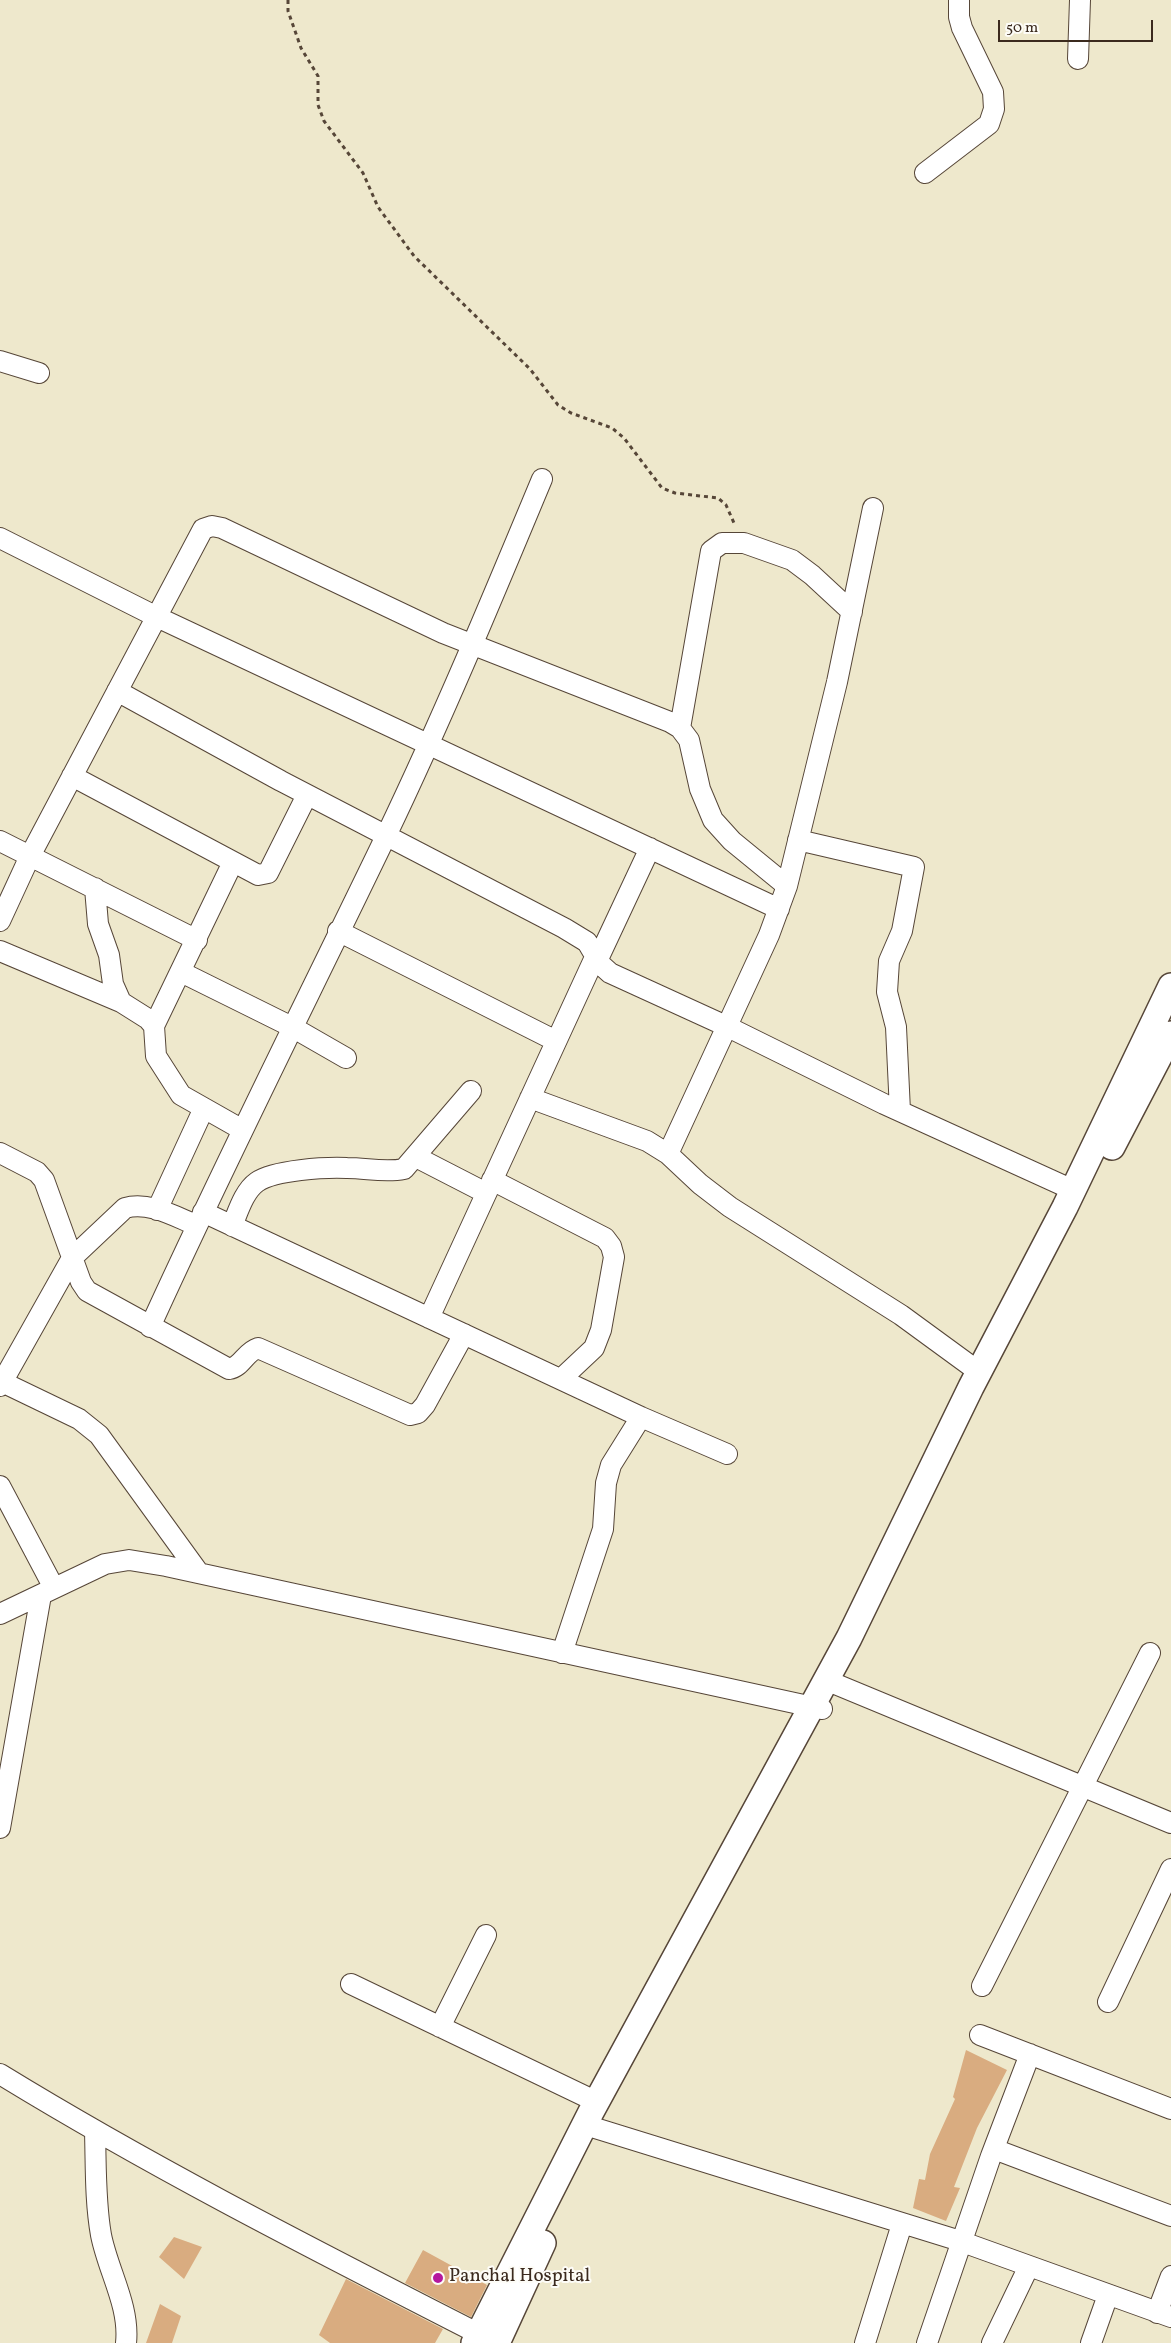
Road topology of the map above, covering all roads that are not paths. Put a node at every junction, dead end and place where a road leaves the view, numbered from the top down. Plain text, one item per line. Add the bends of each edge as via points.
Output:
1 (960, 0) edge
2 (1080, 0) edge
3 (1078, 59) dead end
4 (924, 174) dead end
5 (0, 361) edge
6 (39, 374) dead end
7 (542, 479) dead end
8 (872, 508) dead end
9 (0, 538) edge
10 (852, 612) junction
11 (157, 617) junction
12 (473, 645) junction
13 (117, 691) junction
14 (680, 728) junction
15 (428, 744) junction
16 (72, 776) junction
17 (307, 795) junction
18 (386, 836) junction
19 (798, 840) junction
20 (0, 841) edge
21 (650, 848) junction
22 (30, 856) junction
23 (233, 862) junction
24 (787, 886) junction
25 (95, 888) junction
26 (779, 909) junction
27 (0, 921) edge
28 (338, 932) junction
29 (197, 940) junction
30 (0, 951) edge
31 (597, 957) junction
32 (181, 972) junction
33 (1171, 986) edge
34 (121, 1002) junction
35 (154, 1026) junction
36 (726, 1026) junction
37 (292, 1027) junction
38 (1171, 1034) edge
39 (556, 1041) junction
40 (346, 1058) dead end
41 (471, 1091) dead end
42 (530, 1098) junction
43 (204, 1108) junction
44 (900, 1111) junction
45 (241, 1129) junction
46 (668, 1154) junction
47 (1, 1157) edge
48 (416, 1157) junction
49 (489, 1187) junction
50 (1073, 1190) junction
51 (157, 1210) junction
52 (199, 1218) junction
53 (232, 1226) junction
54 (72, 1258) junction
55 (429, 1318) junction
56 (150, 1327) junction
57 (464, 1334) junction
58 (979, 1372) junction
59 (561, 1379) junction
60 (1, 1383) edge
61 (641, 1417) junction
62 (726, 1454) dead end
63 (0, 1486) edge
64 (199, 1573) junction
65 (47, 1592) junction
66 (0, 1614) edge
67 (562, 1653) junction
68 (1150, 1654) dead end
69 (833, 1683) junction
70 (817, 1708) junction
71 (1083, 1786) junction
72 (1171, 1823) edge
73 (0, 1828) edge
74 (1171, 1869) edge
75 (486, 1935) dead end
76 (351, 1984) dead end
77 (982, 1986) dead end
78 (1108, 2002) dead end
79 (440, 2027) junction
80 (980, 2035) dead end
81 (1030, 2054) junction
82 (0, 2074) edge
83 (597, 2102) junction
84 (1171, 2109) edge
85 (595, 2128) junction
86 (95, 2132) junction
87 (994, 2148) junction
88 (1171, 2216) edge
89 (902, 2224) junction
90 (963, 2242) junction
91 (1029, 2266) junction
92 (1171, 2276) edge
93 (1108, 2295) junction
94 (1164, 2315) edge
95 (484, 2340) edge
96 (126, 2343) edge
97 (865, 2343) edge
98 (927, 2343) edge
99 (992, 2343) edge
100 (1091, 2343) edge

1 - 4 street via 960,23 993,92 994,109 989,124
2 - 3 street
5 - 6 street
7 - 12 street
8 - 10 street
9 - 11 street
10 - 14 street via 792,560 744,543 722,543 711,551
10 - 19 street
11 - 12 street via 203,529 212,526
11 - 13 street
11 - 15 street
12 - 14 street
12 - 15 street
13 - 16 street
13 - 17 street
14 - 24 street via 689,740 700,789 713,820 732,841
15 - 18 street
15 - 21 street
16 - 22 street
16 - 23 street
17 - 18 street
17 - 23 street via 268,873 258,875
18 - 28 street
18 - 31 street via 564,928 587,942
19 - 24 street
19 - 44 street via 914,867 902,931 889,961 887,992 896,1027
20 - 22 street
21 - 26 street
21 - 31 street
22 - 25 street
22 - 27 street
23 - 29 street
24 - 26 street
25 - 29 street
25 - 34 street via 98,924 109,955 113,984
26 - 36 street via 770,935
28 - 37 street
28 - 39 street
29 - 32 street
30 - 34 street
31 - 36 street via 610,973
31 - 39 street
32 - 35 street
32 - 37 street
33 - 50 main road
34 - 35 street
35 - 43 street via 156,1056 181,1095
36 - 44 street
36 - 46 street
37 - 40 street
37 - 45 street
38 - 69 main road
39 - 42 street
41 - 48 street
42 - 46 street via 647,1141
42 - 49 street
43 - 45 street
43 - 51 street
44 - 50 street
45 - 52 street
46 - 58 street via 730,1207 901,1315
47 - 54 street via 37,1172 44,1180
48 - 49 street
48 - 53 street via 404,1169 388,1173 332,1168 280,1174 257,1182 247,1194
49 - 55 street
49 - 59 street via 605,1238 611,1246 614,1257 601,1330 594,1348
50 - 58 main road
51 - 52 street
51 - 54 street via 135,1204 124,1208
52 - 53 street
52 - 56 street
53 - 55 street
54 - 56 street via 87,1291
54 - 60 street
55 - 57 street
56 - 57 street via 229,1370 236,1368 252,1350 258,1348 410,1415 418,1413 425,1405
57 - 59 street
58 - 70 main road
59 - 61 street
60 - 64 street via 78,1419 99,1435
61 - 62 street
61 - 67 street via 611,1465 606,1483 603,1528
63 - 65 street
64 - 65 street via 129,1560 105,1564
64 - 67 street
65 - 66 street
65 - 73 street
67 - 70 street
68 - 71 street
69 - 70 main road
69 - 71 street
70 - 83 main road
70 - 85 main road
71 - 72 street
71 - 77 street
74 - 78 street
75 - 79 street
76 - 79 street
79 - 83 street
80 - 81 street
81 - 84 street
81 - 87 street
82 - 86 street
83 - 95 main road
85 - 89 street
85 - 95 main road
86 - 95 street
86 - 96 street via 101,2237 124,2314
87 - 88 street
87 - 90 street
89 - 90 street
89 - 97 street
90 - 91 street
90 - 98 street
91 - 93 street
91 - 99 street
92 - 94 street
93 - 94 street
93 - 100 street

